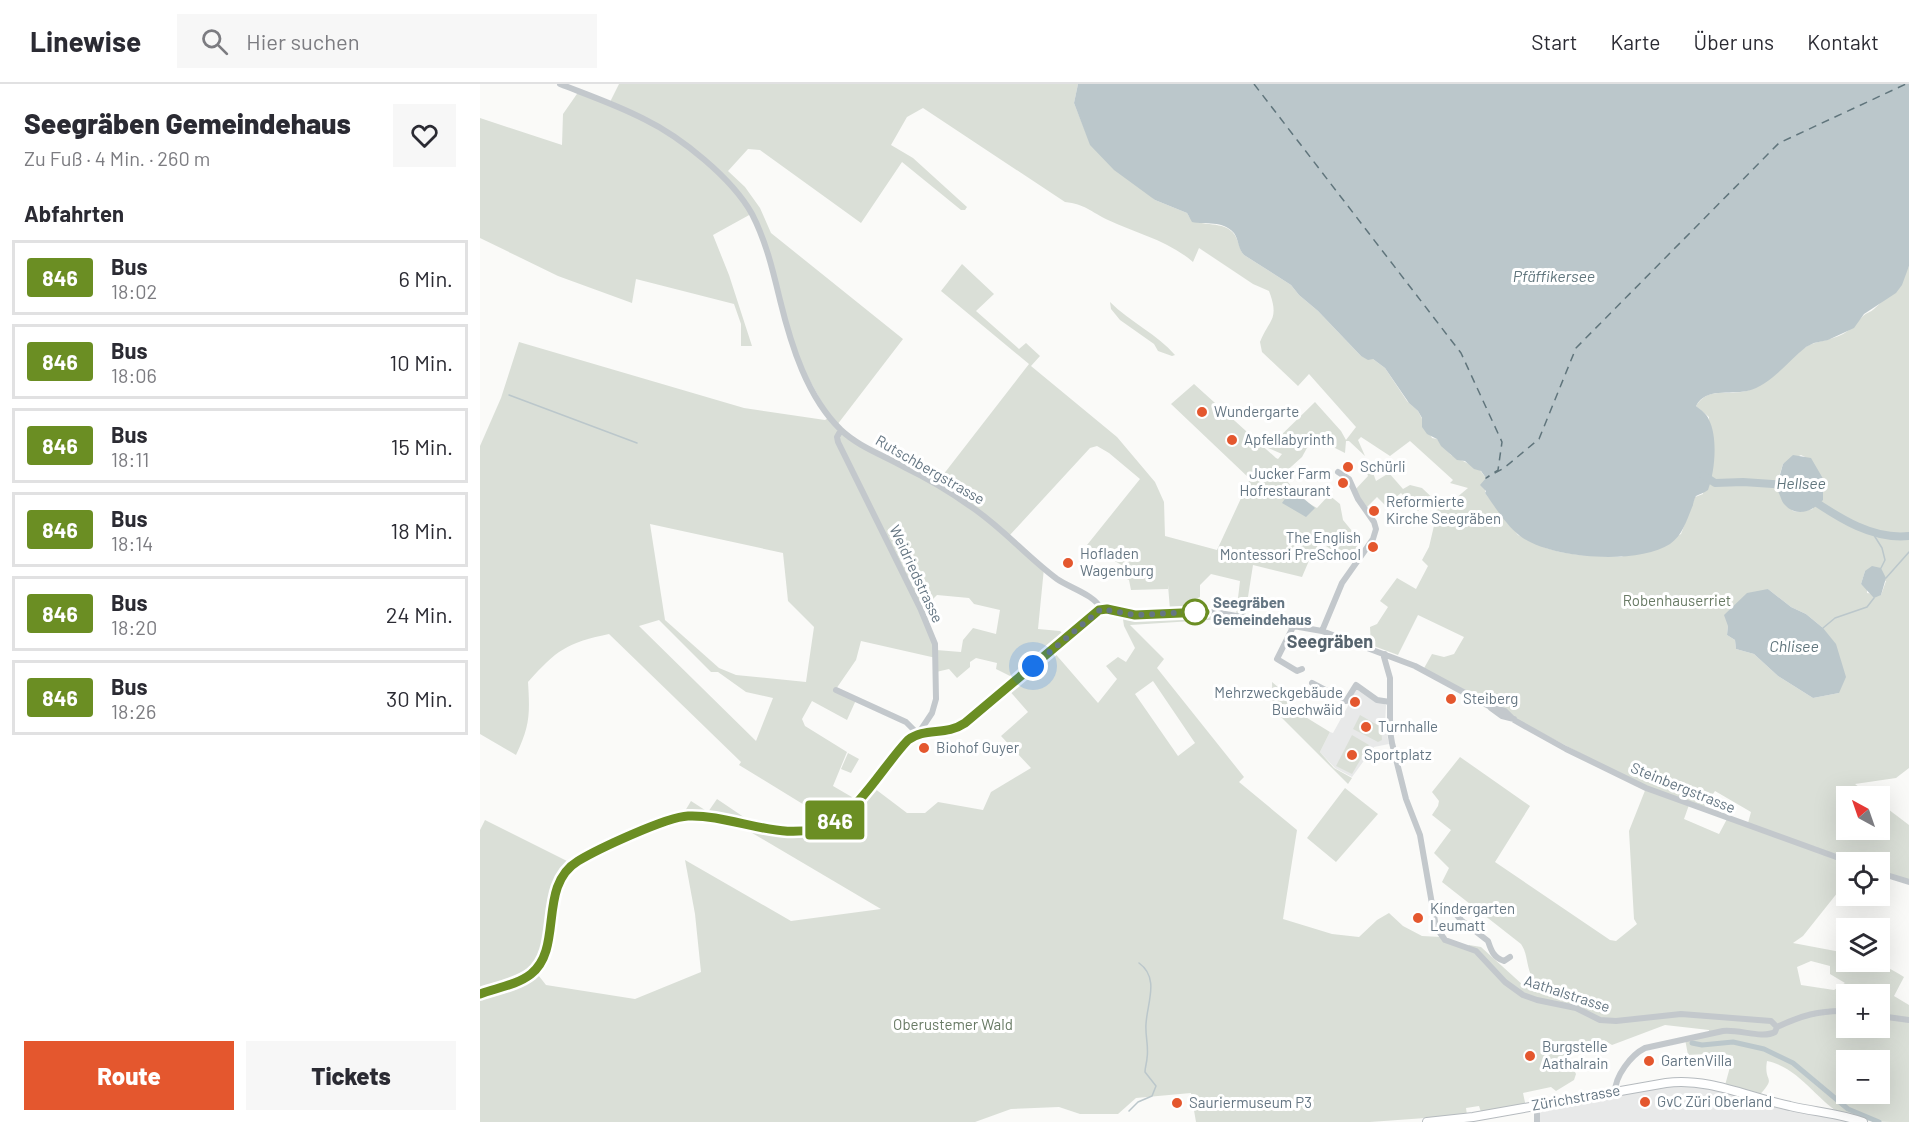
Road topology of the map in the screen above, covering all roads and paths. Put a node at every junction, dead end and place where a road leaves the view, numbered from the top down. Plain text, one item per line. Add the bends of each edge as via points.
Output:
1 (560, 84) edge
2 (841, 430) junction
3 (1338, 472) dead end
4 (1101, 609) junction
5 (1294, 625) junction
6 (1322, 631) junction
7 (1385, 654) junction
8 (1302, 669) dead end
9 (1312, 682) dead end
10 (836, 690) dead end
11 (1390, 702) junction
12 (918, 734) junction
13 (1836, 857) edge
14 (1890, 876) edge
15 (1909, 882) edge
16 (1432, 906) junction
17 (1510, 957) dead end
18 (480, 994) edge
19 (1836, 1011) edge
20 (1890, 1017) edge
21 (1909, 1020) edge
22 (1777, 1027) junction
23 (1615, 1092) junction
24 (1537, 1105) junction
25 (1427, 1122) edge
26 (1537, 1122) edge
27 (1863, 1122) edge

1 - 2 street, Rutschbergstrasse via 646,119 723,176 741,196 765,244 799,361 823,408
2 - 4 street, Rutschbergstrasse via 970,505 1057,578 1095,601
2 - 12 street, Weidriedstrasse via 838,442 935,644 936,699
3 - 6 street via 1349,478 1374,522 1375,532 1342,583
4 - 5 street, Rutschbergstrasse via 1135,615 1214,612
4 - 12 street via 965,723 953,730
5 - 6 street, Rutschbergstrasse
5 - 8 street via 1277,659 1297,671
6 - 7 street, Rutschbergstrasse
7 - 11 street, Aathalstrasse
7 - 13 street, Steinbergstrasse via 1505,711 1514,720 1587,760 1646,788
9 - 11 street via 1346,701 1356,685 1377,700
10 - 12 street via 906,722
11 - 16 street, Aathalstrasse via 1392,743 1420,835
12 - 18 street, Weidriedstrasse via 904,744 849,810 823,826 782,830 682,816 580,860 567,869 557,888 545,951 538,966 520,981
14 - 15 street
16 - 17 street via 1451,908 1488,941 1489,950 1499,959
16 - 22 street, Aathalstrasse via 1441,937 1476,951 1508,985 1531,998 1576,1008 1604,1021 1681,1014 1771,1021
19 - 22 street via 1813,1012
20 - 21 street
22 - 23 street via 1768,1035 1723,1031 1642,1050 1618,1077
23 - 24 main road, Zürichstrasse
23 - 27 main road, Zürichstrasse via 1692,1081
24 - 25 main road, Zürichstrasse
24 - 26 street

